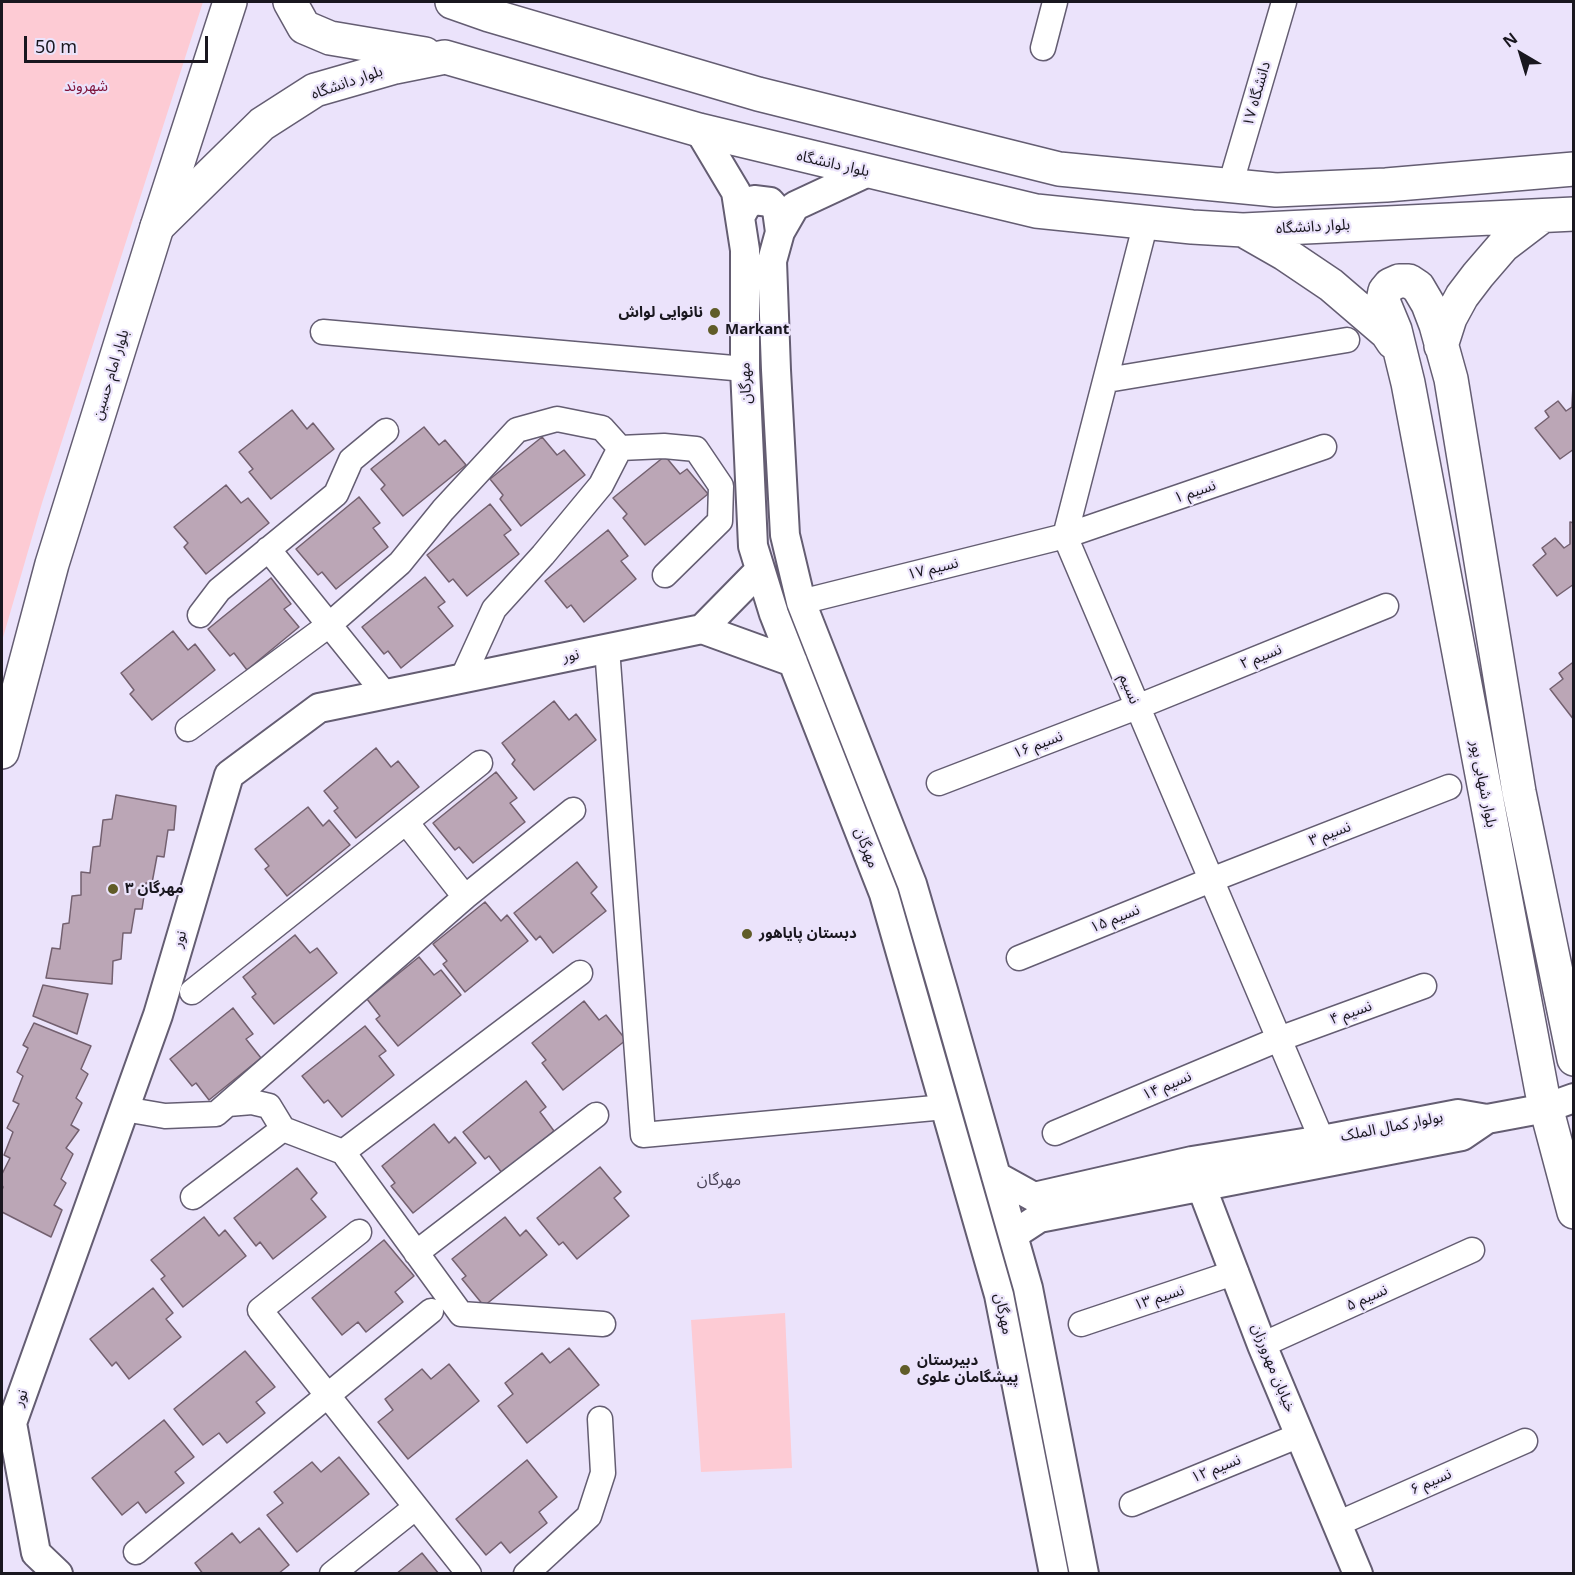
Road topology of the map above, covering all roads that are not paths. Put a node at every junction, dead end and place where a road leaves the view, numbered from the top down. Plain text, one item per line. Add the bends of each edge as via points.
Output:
1 (230, 2) edge
2 (290, 2) edge
3 (452, 2) edge
4 (1055, 2) edge
5 (1284, 2) edge
6 (1043, 48) dead end
7 (445, 57) junction
8 (699, 130) junction
9 (910, 132) junction
10 (1574, 169) edge
11 (882, 175) junction
12 (1230, 186) junction
13 (1574, 214) edge
14 (740, 217) junction
15 (1541, 217) junction
16 (1146, 222) junction
17 (157, 227) junction
18 (1243, 230) junction
19 (780, 232) junction
20 (323, 332) dead end
21 (1347, 340) dead end
22 (1442, 346) junction
23 (1400, 354) junction
24 (745, 369) junction
25 (1107, 380) junction
26 (386, 431) dead end
27 (1324, 447) dead end
28 (620, 448) junction
29 (1065, 536) junction
30 (268, 549) junction
31 (760, 570) junction
32 (665, 575) dead end
33 (801, 602) junction
34 (1386, 606) dead end
35 (200, 615) dead end
36 (329, 625) junction
37 (702, 629) junction
38 (607, 648) junction
39 (793, 662) junction
40 (462, 679) junction
41 (385, 694) junction
42 (1137, 707) junction
43 (188, 729) dead end
44 (856, 742) junction
45 (2, 752) edge
46 (829, 752) junction
47 (480, 763) dead end
48 (939, 783) dead end
49 (1449, 788) dead end
50 (573, 810) dead end
51 (406, 822) junction
52 (1211, 880) junction
53 (465, 897) junction
54 (1019, 958) dead end
55 (580, 973) dead end
56 (1424, 986) dead end
57 (192, 992) dead end
58 (1279, 1039) junction
59 (1574, 1059) edge
60 (1560, 1103) edge
61 (228, 1104) junction
62 (945, 1107) junction
63 (124, 1109) junction
64 (596, 1115) dead end
65 (1487, 1119) junction
66 (283, 1129) junction
67 (1055, 1133) dead end
68 (1322, 1140) junction
69 (343, 1152) junction
70 (1196, 1173) junction
71 (996, 1176) junction
72 (193, 1197) dead end
73 (1573, 1210) edge
74 (360, 1232) dead end
75 (1013, 1235) junction
76 (1472, 1251) dead end
77 (416, 1253) junction
78 (1236, 1272) junction
79 (431, 1311) dead end
80 (603, 1324) dead end
81 (1081, 1324) dead end
82 (1262, 1345) junction
83 (327, 1395) junction
84 (600, 1419) dead end
85 (1300, 1435) junction
86 (1525, 1441) dead end
87 (1132, 1504) dead end
88 (416, 1507) junction
89 (1337, 1524) junction
90 (136, 1552) dead end
91 (58, 1574) edge
92 (332, 1574) edge
93 (469, 1574) edge
94 (526, 1574) edge
95 (1054, 1574) edge
96 (1084, 1574) edge
97 (1358, 1574) edge

1 - 17 main road, بلوار امام حسین
2 - 7 main road via 304,27 330,38
3 - 9 main road via 758,94
4 - 6 street
5 - 12 street, دانشگاه ۱۷
7 - 8 main road, بلوار دانشگاه
7 - 17 main road, بلوار دانشگاه via 315,90 261,124
8 - 11 main road, بلوار دانشگاه
8 - 14 street, مهرگان via 736,192
9 - 11 main road
9 - 12 main road via 1059,169
10 - 12 main road via 1386,185 1276,190
11 - 16 main road, بلوار دانشگاه via 1036,211
11 - 19 street, مهرگان via 795,206
13 - 15 main road, بلوار دانشگاه
14 - 19 street via 754,200 770,202 777,210
14 - 24 street, مهرگان via 745,250
15 - 18 main road, بلوار دانشگاه
15 - 22 main road via 1503,246 1478,275 1450,318
16 - 18 main road, بلوار دانشگاه
16 - 25 street
17 - 45 main road, بلوار امام حسین via 52,564
18 - 23 main road via 1330,285 1387,333
19 - 33 street, مهرگان via 772,261 785,535
20 - 24 street
21 - 25 street
22 - 23 main road, بلوار شهابی پور via 1418,287 1409,281 1399,281 1384,291 1383,301
22 - 59 main road via 1519,792
23 - 60 main road, بلوار شهابی پور
24 - 31 street, مهرگان via 753,546
25 - 29 street
26 - 30 street via 351,460 336,494
27 - 29 street, نسیم ۱
28 - 32 street via 696,449 722,486 720,521
28 - 36 street via 602,429 557,419 517,430 400,563
28 - 40 street via 601,485 494,609
29 - 33 street, نسیم ۱۷
29 - 42 street, نسیم
30 - 35 street via 219,590
30 - 36 street
31 - 37 street
31 - 39 street, مهرگان
33 - 44 street, مهرگان
34 - 42 street, نسیم ۲
36 - 41 street
36 - 43 street
37 - 38 street, نور
37 - 39 street
38 - 40 street, نور
38 - 62 street via 643,1136
39 - 46 street, مهرگان
40 - 41 street, نور
41 - 63 street, نور via 319,708 230,775 158,1015
42 - 48 street, نسیم ۱۶
42 - 52 street, نسیم
44 - 46 street
44 - 71 street, مهرگان via 912,884
46 - 62 street, مهرگان via 884,894
47 - 51 street
49 - 52 street, نسیم ۳
50 - 53 street
51 - 53 street
51 - 57 street
52 - 54 street, نسیم ۱۵
52 - 58 street, نسیم
53 - 61 street
55 - 69 street
56 - 58 street, نسیم ۴
58 - 67 street, نسیم ۱۴
58 - 68 street, نسیم
60 - 65 street
60 - 73 main road, بلوار شهابی پور
61 - 63 street via 216,1114 165,1116
61 - 66 street via 252,1102 269,1106
62 - 95 street, مهرگان via 999,1295
63 - 91 street, نور via 12,1424 36,1553
64 - 77 street
65 - 68 street, بولوار کمال الملک via 1458,1114
65 - 70 street, بولوار کمال الملک via 1462,1136
66 - 69 street
66 - 72 street
68 - 70 street, بولوار کمال الملک
69 - 77 street
70 - 71 street, بولوار کمال الملک via 1034,1197
70 - 75 street, بولوار کمال الملک via 1039,1218
70 - 78 street, خیابان مهرورزان
71 - 75 street, مهرگان
74 - 83 street via 260,1310
75 - 96 street, مهرگان via 1028,1288
76 - 82 street, نسیم ۵
77 - 80 street via 461,1314
78 - 81 street, نسیم ۱۳
78 - 82 street, خیابان مهرورزان
79 - 83 street
82 - 85 street, خیابان مهرورزان
83 - 88 street
83 - 90 street
84 - 94 street via 603,1473 589,1516
85 - 87 street, نسیم ۱۲
85 - 89 street, خیابان مهرورزان
86 - 89 street, نسیم ۶
88 - 92 street
88 - 93 street
89 - 97 street, خیابان مهرورزان

